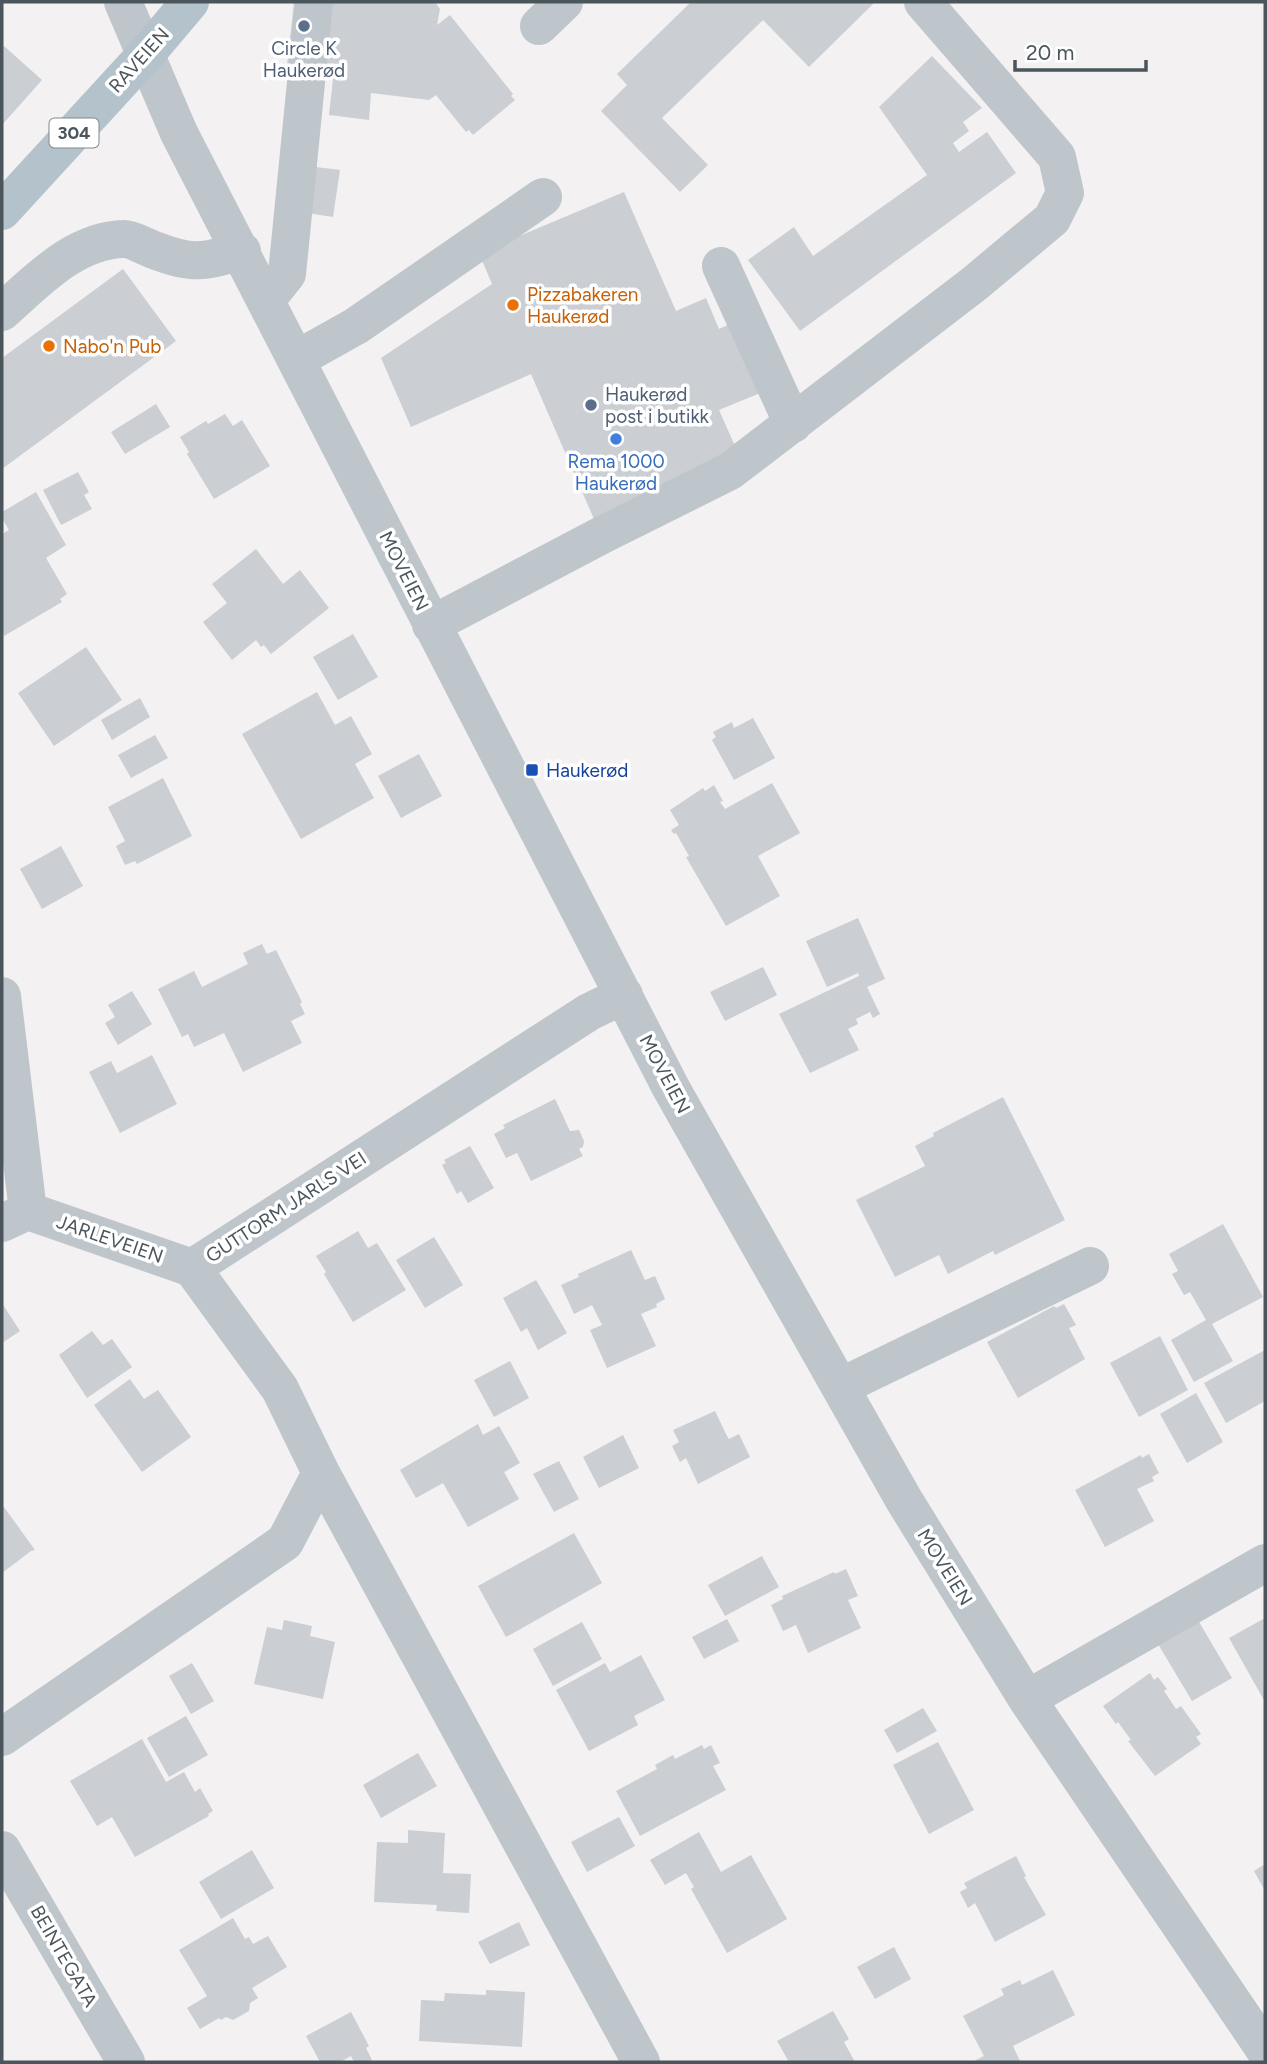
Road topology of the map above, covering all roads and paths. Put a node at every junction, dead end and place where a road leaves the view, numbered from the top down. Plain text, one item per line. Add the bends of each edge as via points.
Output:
1 (123, 2) edge
2 (190, 2) edge
3 (314, 2) edge
4 (923, 2) edge
5 (146, 54) junction
6 (543, 197) dead end
7 (2, 211) edge
8 (242, 251) junction
9 (722, 266) dead end
10 (267, 299) junction
11 (2, 312) edge
12 (297, 359) junction
13 (793, 424) junction
14 (431, 625) junction
15 (624, 995) junction
16 (2, 996) edge
17 (15, 1217) edge
18 (1090, 1266) dead end
19 (192, 1268) junction
20 (840, 1387) junction
21 (321, 1473) junction
22 (1265, 1563) edge
23 (1027, 1699) junction
24 (2, 1737) edge
25 (2, 1850) edge
26 (1265, 2049) edge
27 (126, 2062) edge
28 (641, 2062) edge

1 - 5 street, MOVEIEN
2 - 5 main road, RAVEIEN / 304
3 - 10 street via 287,274
4 - 13 street via 1057,157 1065,193 1052,219
5 - 7 main road, RAVEIEN / 304
5 - 8 street, MOVEIEN via 180,132
6 - 12 street via 356,326
8 - 10 street, MOVEIEN
8 - 11 street via 192,262 125,239 95,245 61,261
9 - 13 street
10 - 12 street, MOVEIEN
12 - 14 street, MOVEIEN
13 - 14 street via 730,471
14 - 15 street, MOVEIEN
15 - 19 street, GUTTORM JARLS VEI via 589,1012
15 - 20 street, MOVEIEN via 671,1088
16 - 17 street, JARLEVEIEN
17 - 19 street, JARLEVEIEN
18 - 20 street
19 - 21 street, GUTTORM JARLS VEI via 280,1389
20 - 23 street, MOVEIEN
21 - 24 street via 285,1542
21 - 28 street, GUTTORM JARLS VEI
22 - 23 street
23 - 26 street, MOVEIEN
25 - 27 street, BEINTEGATA

